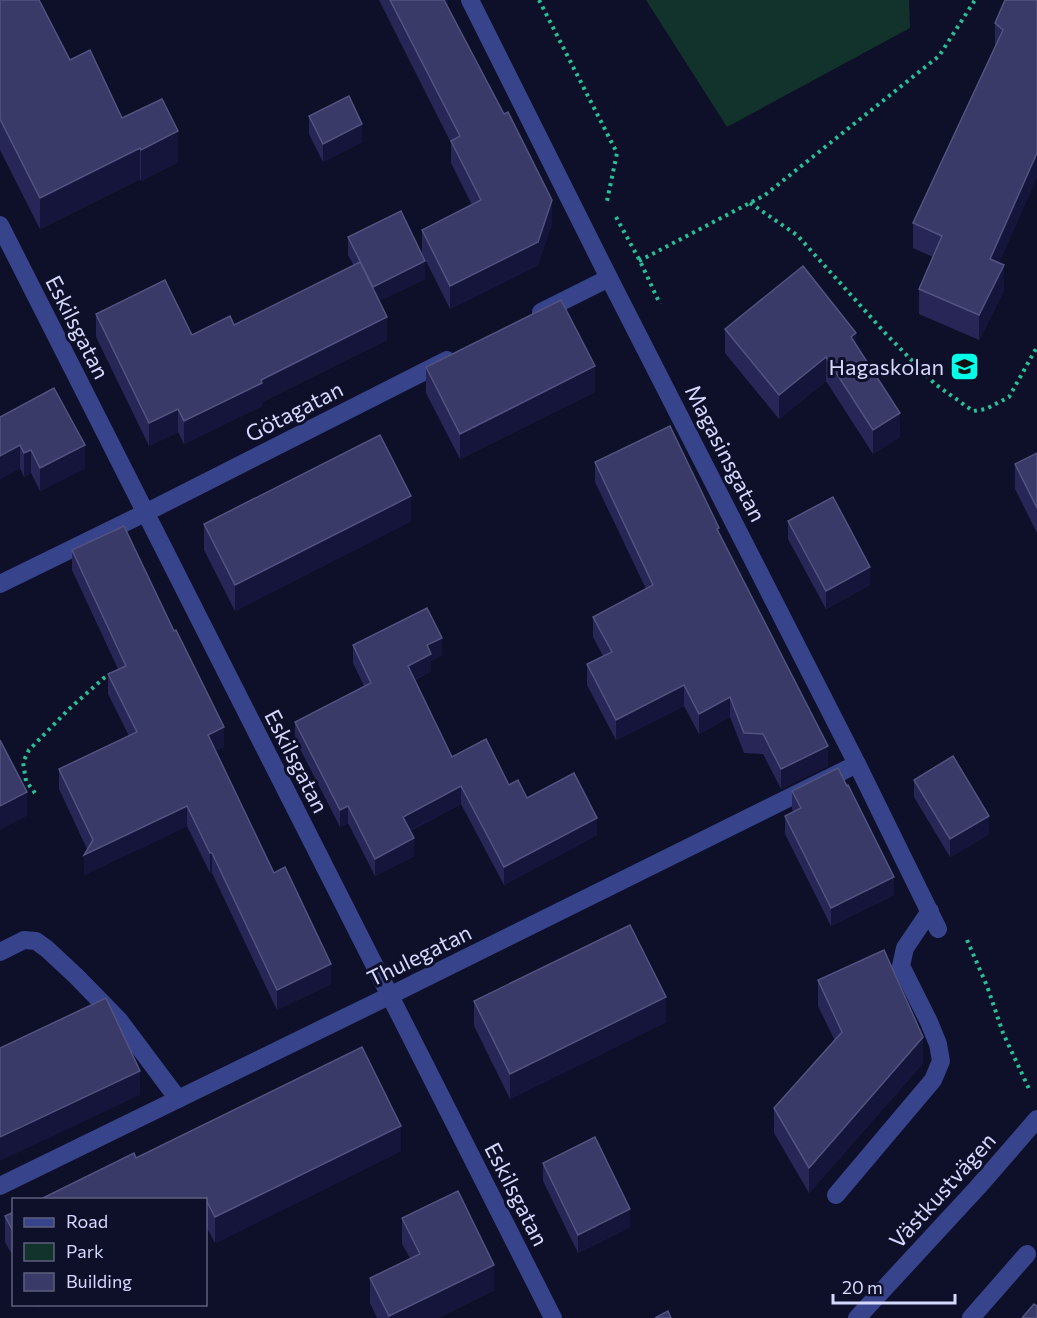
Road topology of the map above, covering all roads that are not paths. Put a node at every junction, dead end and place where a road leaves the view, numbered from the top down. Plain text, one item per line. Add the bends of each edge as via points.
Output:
1 (470, 0) edge
2 (0, 225) edge
3 (609, 278) junction
4 (525, 320) edge
5 (461, 352) edge
6 (145, 513) junction
7 (0, 584) edge
8 (858, 764) junction
9 (930, 911) junction
10 (938, 929) dead end
11 (0, 952) edge
12 (389, 996) junction
13 (178, 1099) junction
14 (1037, 1119) edge
15 (0, 1186) edge
16 (836, 1195) dead end
17 (1028, 1254) dead end
18 (553, 1318) edge
19 (857, 1318) edge
20 (971, 1318) edge

1 - 3 street, Magasinsgatan
2 - 6 street, Eskilsgatan
3 - 4 street
3 - 8 street, Magasinsgatan
5 - 6 street, Götagatan
6 - 7 street, Götagatan
6 - 12 street, Eskilsgatan
8 - 9 street, Magasinsgatan
8 - 12 street, Thulegatan
9 - 10 street, Magasinsgatan
9 - 16 street via 904,948 902,966 929,1022 941,1061 933,1080
11 - 13 street via 24,940 36,941 46,949 119,1020
12 - 13 street, Thulegatan
12 - 18 street, Eskilsgatan
13 - 15 street, Thulegatan
14 - 19 street, Västkustvägen
17 - 20 street

